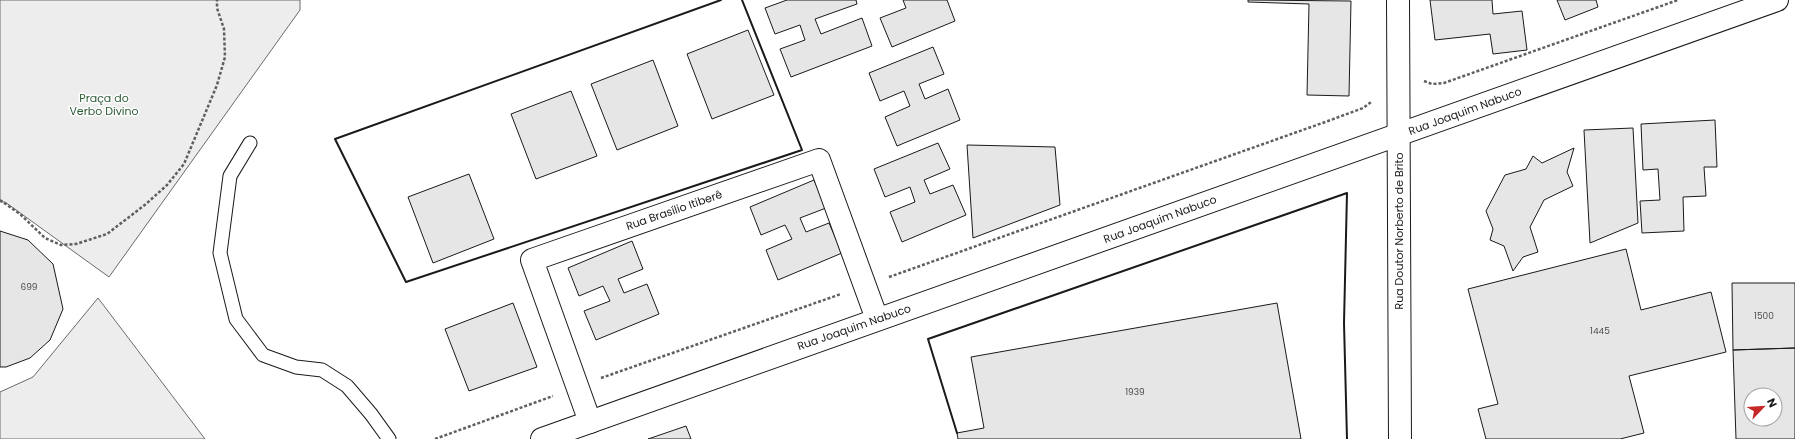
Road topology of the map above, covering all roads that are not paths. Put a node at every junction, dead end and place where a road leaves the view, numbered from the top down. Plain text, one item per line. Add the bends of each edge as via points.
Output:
1 (1398, 0) edge
2 (1777, 0) edge
3 (1398, 135) junction
4 (250, 143) dead end
5 (877, 319) junction
6 (590, 422) junction
7 (389, 439) edge
8 (542, 439) edge
9 (1400, 439) edge

1 - 3 main road, Rua Doutor Norberto de Brito
2 - 3 main road, Rua Joaquim Nabuco
3 - 5 main road, Rua Joaquim Nabuco
3 - 9 main road, Rua Doutor Norberto de Brito
4 - 7 lane via 230,176 220,253 236,319 263,355 296,366 322,370 346,386
5 - 6 main road, Rua Joaquim Nabuco
5 - 6 main road, Rua Brasílio Itiberê via 819,160 532,260
6 - 8 main road, Rua Joaquim Nabuco

